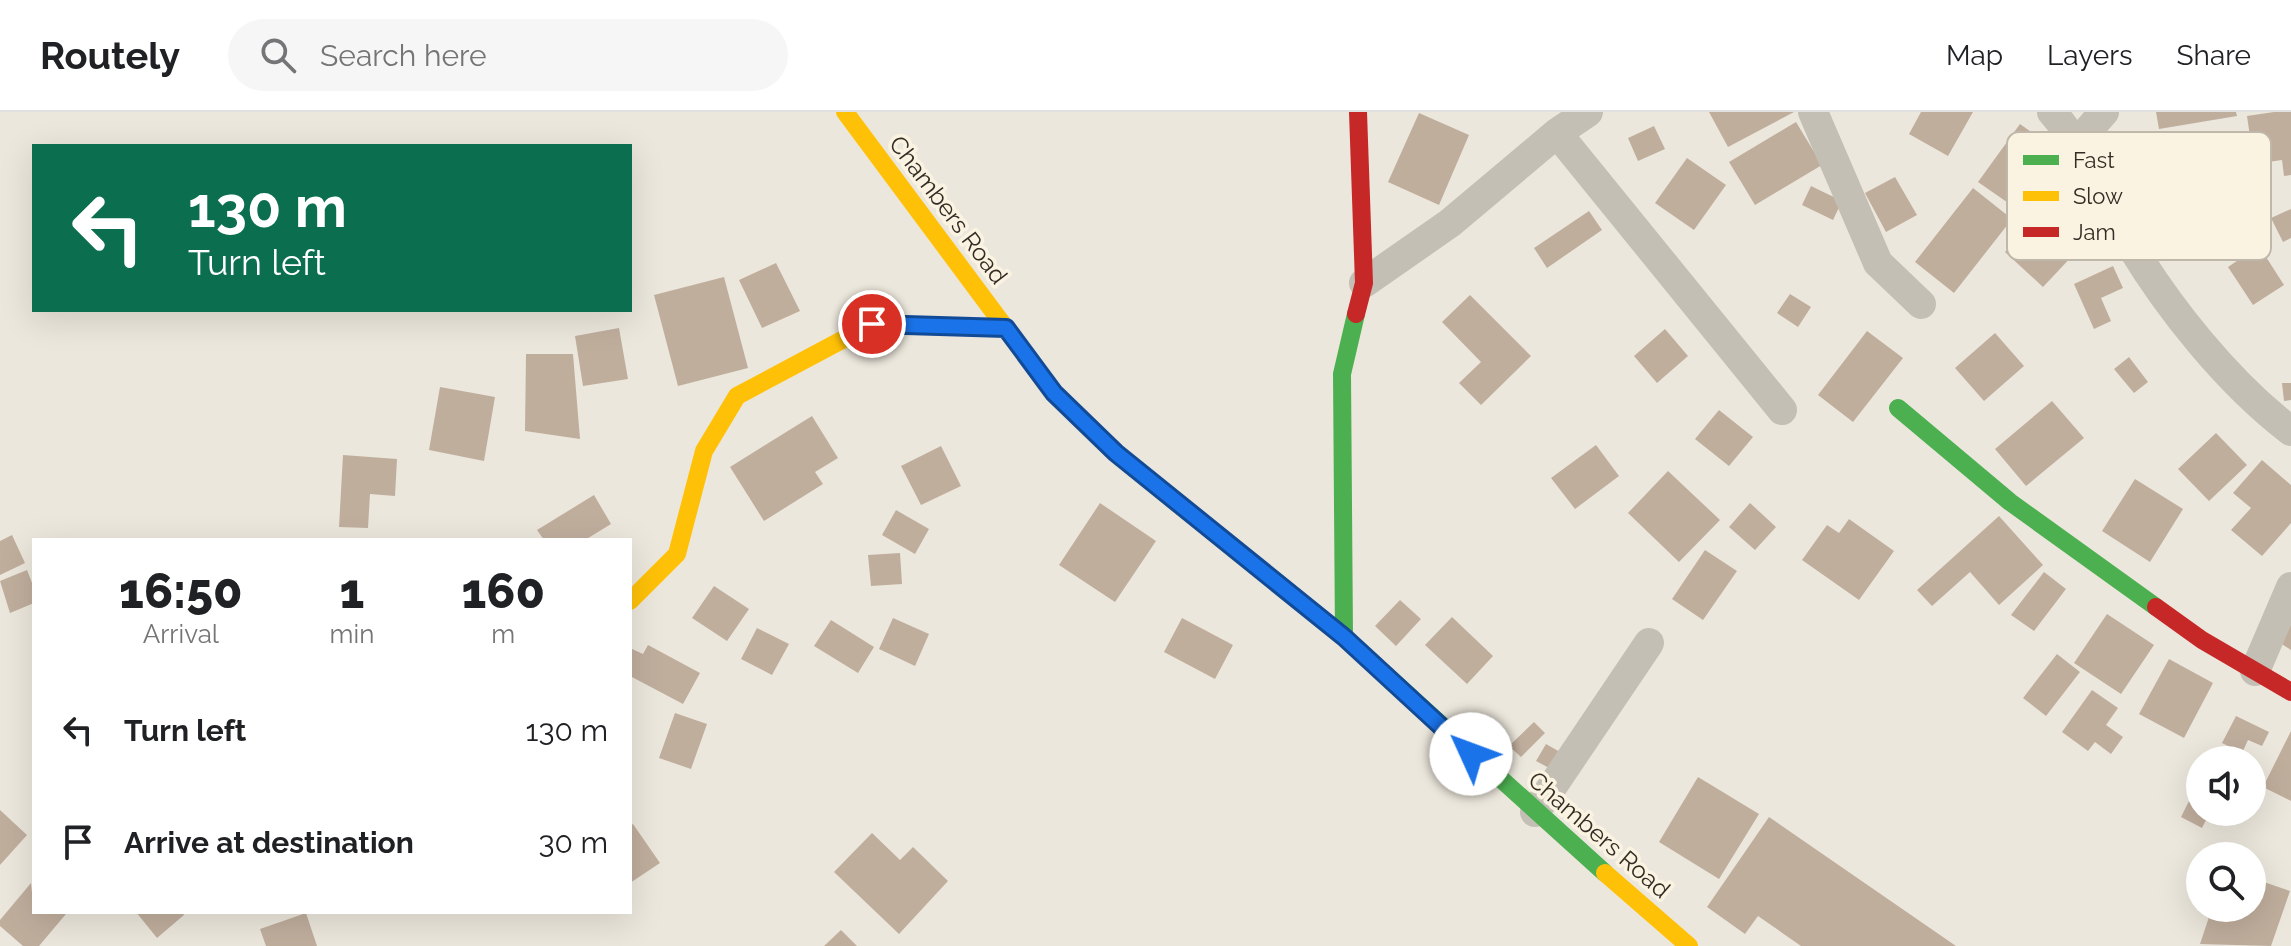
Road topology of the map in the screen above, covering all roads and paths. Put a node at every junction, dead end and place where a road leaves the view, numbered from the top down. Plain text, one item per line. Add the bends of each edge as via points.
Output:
1 (845, 112) edge
2 (1358, 112) edge
3 (1588, 112) edge
4 (1813, 112) edge
5 (2052, 112) edge
6 (2104, 112) edge
7 (2069, 132) edge
8 (2087, 132) edge
9 (1557, 133) junction
10 (2142, 260) edge
11 (1364, 283) junction
12 (1921, 304) dead end
13 (1006, 328) junction
14 (1898, 408) dead end
15 (1782, 410) dead end
16 (2291, 431) edge
17 (2291, 587) edge
18 (632, 599) edge
19 (1344, 637) junction
20 (1649, 643) dead end
21 (2255, 671) junction
22 (2291, 692) edge
23 (1535, 812) junction
24 (1689, 946) edge

1 - 13 street, Chambers Road
2 - 11 street
3 - 9 street
4 - 12 street via 1878,263
5 - 7 street
6 - 8 street
9 - 11 street via 1450,223
9 - 15 street
10 - 16 street via 2191,329 2261,409
11 - 19 street via 1342,374
13 - 18 street via 872,324 737,396 704,451 677,554
13 - 19 street, Chambers Road via 1054,393 1116,453
14 - 21 street via 2010,502 2202,640
17 - 21 street
19 - 23 street, Chambers Road
20 - 23 street
21 - 22 street
23 - 24 street, Chambers Road

